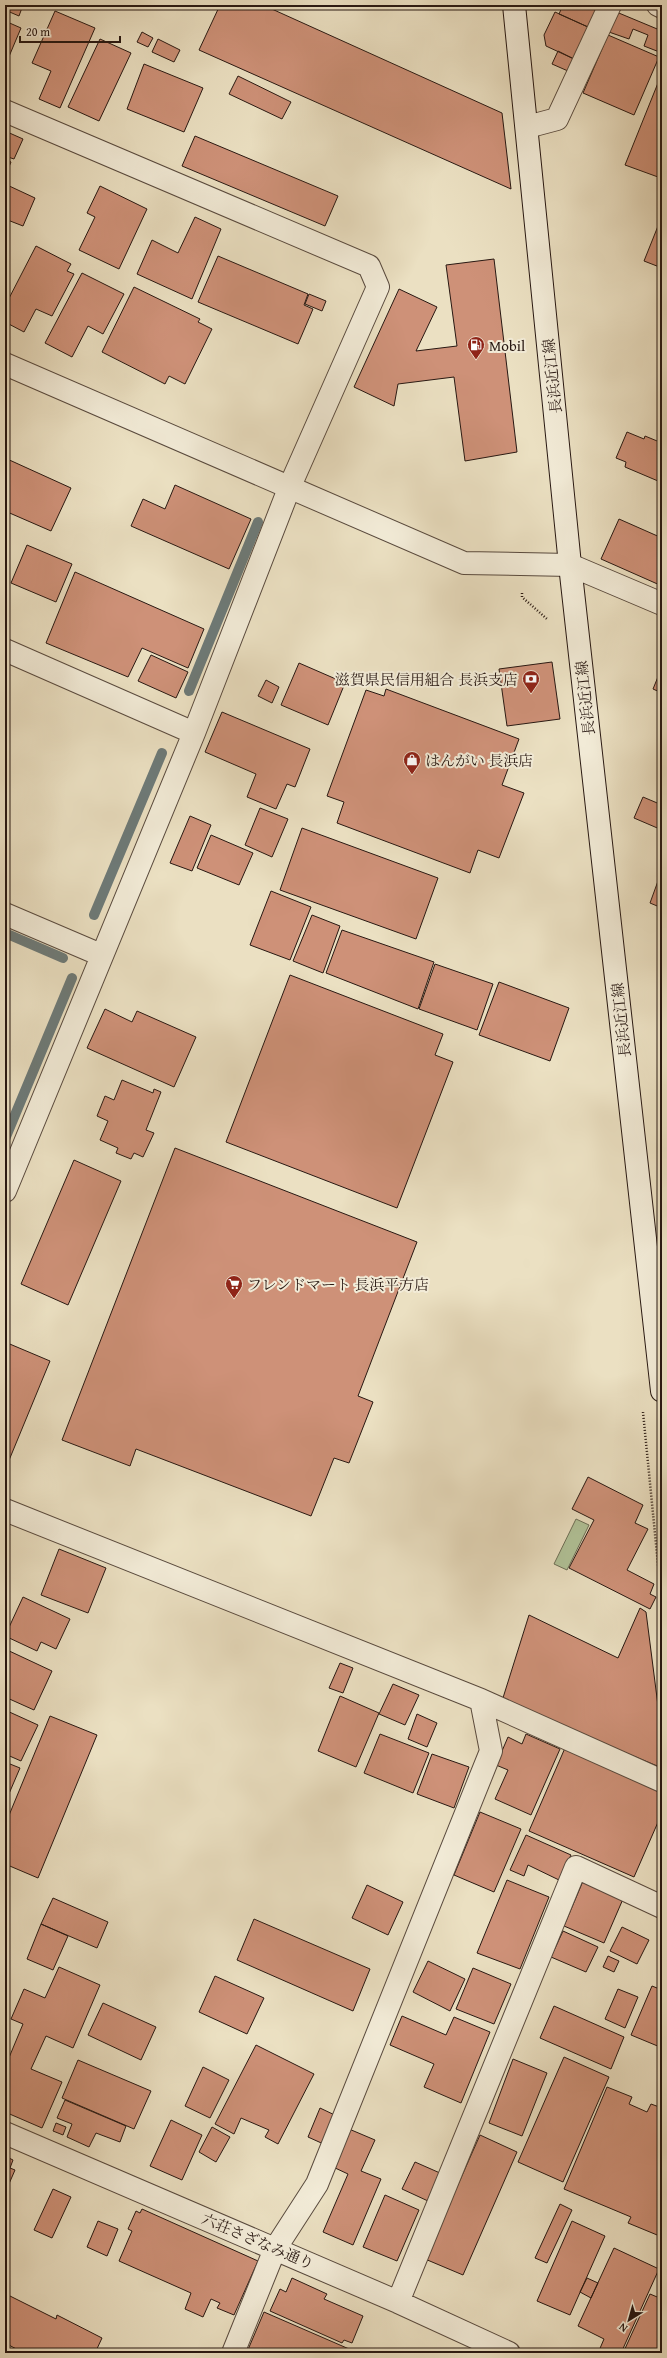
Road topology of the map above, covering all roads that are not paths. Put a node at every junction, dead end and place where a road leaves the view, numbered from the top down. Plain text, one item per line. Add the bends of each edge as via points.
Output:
1 (514, 5) edge
2 (610, 5) edge
3 (658, 5) edge
4 (662, 7) edge
5 (5, 111) edge
6 (527, 127) junction
7 (5, 364) edge
8 (290, 486) junction
9 (570, 565) junction
10 (662, 604) edge
11 (5, 650) edge
12 (194, 733) junction
13 (5, 914) edge
14 (101, 955) junction
15 (5, 1191) edge
16 (662, 1391) edge
17 (5, 1510) edge
18 (480, 1700) junction
19 (662, 1781) edge
20 (662, 1907) edge
21 (5, 2133) edge
22 (276, 2249) junction
23 (398, 2302) junction
24 (233, 2353) edge
25 (509, 2353) edge

1 - 6 street, 長浜近江線
2 - 6 street via 557,119
3 - 4 street
5 - 8 street via 369,266 378,287
6 - 9 street, 長浜近江線
7 - 8 street
8 - 9 street via 464,563
8 - 12 street
9 - 10 street
9 - 16 street, 長浜近江線
11 - 12 street
12 - 14 street
13 - 14 street
14 - 15 street
17 - 18 street
18 - 19 street
18 - 22 street via 491,1751 317,2184
20 - 23 street via 576,1867
21 - 22 street, 六荘さざなみ通り
22 - 23 street, 六荘さざなみ通り
22 - 24 street
23 - 25 street, 六荘さざなみ通り

